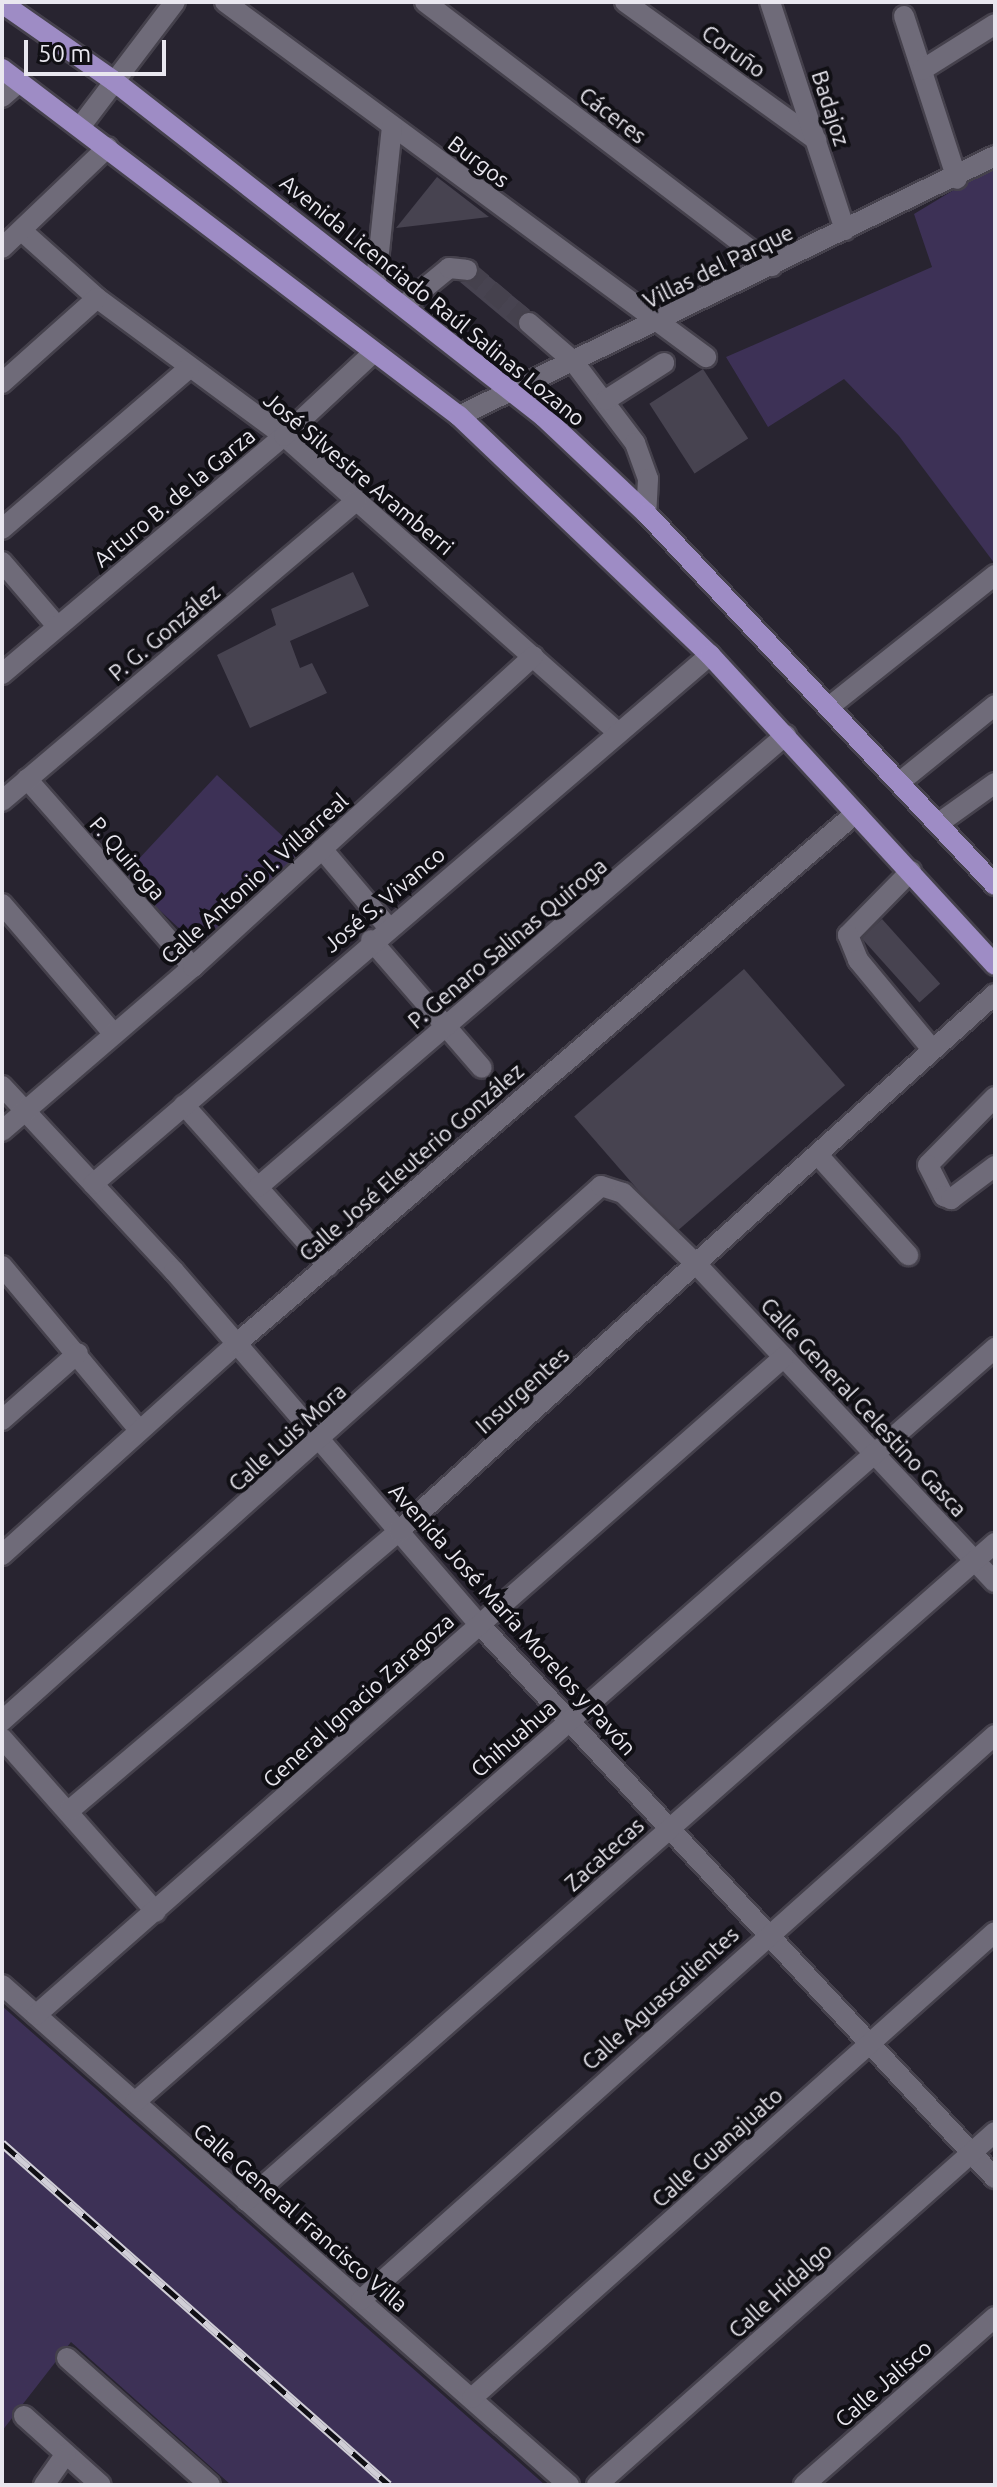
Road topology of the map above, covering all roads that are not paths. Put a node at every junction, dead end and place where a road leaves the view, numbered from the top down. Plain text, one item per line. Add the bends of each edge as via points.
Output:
1 (175, 2) edge
2 (225, 2) edge
3 (425, 2) edge
4 (625, 2) edge
5 (770, 2) edge
6 (2, 3) edge
7 (904, 16) dead end
8 (995, 24) edge
9 (2, 69) edge
10 (922, 70) junction
11 (114, 81) junction
12 (19, 82) junction
13 (2, 97) edge
14 (392, 126) junction
15 (80, 127) junction
16 (816, 140) junction
17 (108, 147) junction
18 (995, 156) edge
19 (957, 179) junction
20 (845, 230) junction
21 (22, 231) junction
22 (2, 248) edge
23 (772, 266) junction
24 (467, 270) dead end
25 (376, 281) junction
26 (97, 298) junction
27 (404, 305) junction
28 (529, 323) tunnel mouth
29 (657, 323) junction
30 (373, 353) junction
31 (706, 357) dead end
32 (573, 361) junction
33 (664, 363) dead end
34 (189, 368) junction
35 (2, 383) edge
36 (509, 389) junction
37 (606, 400) junction
38 (459, 416) junction
39 (284, 436) junction
40 (357, 500) junction
41 (646, 513) junction
42 (2, 529) edge
43 (2, 562) edge
44 (995, 575) edge
45 (57, 626) junction
46 (710, 655) junction
47 (533, 656) junction
48 (2, 674) edge
49 (995, 705) edge
50 (829, 707) junction
51 (618, 733) junction
52 (786, 735) junction
53 (27, 779) junction
54 (900, 782) junction
55 (995, 783) edge
56 (2, 801) edge
57 (856, 813) junction
58 (939, 823) junction
59 (322, 849) junction
60 (911, 871) junction
61 (995, 885) edge
62 (2, 904) edge
63 (387, 926) junction
64 (371, 940) junction
65 (995, 965) edge
66 (193, 967) junction
67 (995, 994) edge
68 (446, 1024) junction
69 (113, 1033) junction
70 (932, 1049) junction
71 (482, 1068) dead end
72 (2, 1086) edge
73 (995, 1097) edge
74 (184, 1105) junction
75 (25, 1111) junction
76 (2, 1131) edge
77 (818, 1155) junction
78 (995, 1166) edge
79 (93, 1184) junction
80 (601, 1186) joint
81 (258, 1187) junction
82 (908, 1255) dead end
83 (697, 1265) junction
84 (328, 1266) junction
85 (3, 1270) edge
86 (236, 1344) junction
87 (995, 1348) edge
88 (78, 1353) junction
89 (784, 1357) junction
90 (2, 1420) edge
91 (139, 1430) junction
92 (320, 1441) junction
93 (876, 1450) junction
94 (399, 1531) junction
95 (995, 1543) edge
96 (2, 1555) edge
97 (975, 1560) junction
98 (995, 1582) edge
99 (480, 1625) junction
100 (571, 1719) junction
101 (2, 1721) edge
102 (995, 1735) edge
103 (2, 1738) edge
104 (70, 1810) junction
105 (670, 1827) junction
106 (156, 1912) junction
107 (769, 1932) junction
108 (995, 1932) edge
109 (2, 1985) edge
110 (36, 2015) junction
111 (871, 2042) junction
112 (135, 2102) junction
113 (995, 2132) edge
114 (972, 2152) junction
115 (995, 2178) edge
116 (246, 2201) junction
117 (361, 2300) junction
118 (995, 2317) edge
119 (67, 2358) dead end
120 (472, 2398) junction
121 (24, 2416) dead end
122 (66, 2454) junction
123 (44, 2485) edge
124 (101, 2485) edge
125 (210, 2485) edge
126 (569, 2485) edge
127 (597, 2485) edge
128 (804, 2485) edge

1 - 11 street
2 - 14 street, Burgos
3 - 23 street, Cáceres
4 - 16 street, Coruño
5 - 16 street, Badajoz
6 - 11 main road, Avenida Licenciado Raúl Salinas Lozano
7 - 10 street
8 - 10 street
9 - 12 main road
10 - 19 street
11 - 15 street
11 - 25 main road, Avenida Licenciado Raúl Salinas Lozano
12 - 13 street
12 - 15 main road
14 - 25 street
14 - 29 street, Burgos
15 - 17 main road
16 - 20 street, Badajoz
17 - 21 street
17 - 30 main road
18 - 19 street, Villas del Parque
19 - 20 street, Villas del Parque
20 - 23 street, Villas del Parque
21 - 22 street
21 - 26 street, José Silvestre Aramberri
23 - 29 street, Villas del Parque
24 - 27 street via 449,268
25 - 27 main road, Avenida Licenciado Raúl Salinas Lozano
26 - 34 street, José Silvestre Aramberri
26 - 35 street
27 - 36 main road, Avenida Licenciado Raúl Salinas Lozano
28 - 32 street
29 - 31 street, Burgos
29 - 32 street, Villas del Parque
30 - 38 main road
30 - 39 street, Arturo B. de la Garza
32 - 36 street, Villas del Parque
32 - 37 street
33 - 37 street
34 - 39 street, José Silvestre Aramberri
34 - 42 street
36 - 38 street, Villas del Parque
36 - 41 main road, Avenida Licenciado Raúl Salinas Lozano
37 - 41 street via 646,467
38 - 46 main road
39 - 40 street, José Silvestre Aramberri
39 - 45 street, Arturo B. de la Garza
40 - 47 street, José Silvestre Aramberri
40 - 53 street, P. G. González
41 - 50 main road, Avenida Licenciado Raúl Salinas Lozano
43 - 45 street
44 - 50 street
45 - 48 street, Arturo B. de la Garza
46 - 51 street, José S. Vivanco
46 - 52 main road
47 - 51 street, José Silvestre Aramberri
47 - 59 street, Calle Antonio I. Villarreal
49 - 54 street
50 - 54 main road, Avenida Licenciado Raúl Salinas Lozano
51 - 63 street, José S. Vivanco
52 - 57 main road
52 - 68 street, P. Genaro Salinas Quiroga
53 - 56 street, P. G. González
53 - 66 street, P. Quiroga
54 - 58 main road, Avenida Licenciado Raúl Salinas Lozano
55 - 58 street
57 - 60 main road
57 - 84 street, Calle José Eleuterio González
58 - 61 main road, Avenida Licenciado Raúl Salinas Lozano
59 - 63 street
59 - 66 street, Calle Antonio I. Villarreal
60 - 65 main road
60 - 70 street via 853,924 849,947
62 - 69 street
63 - 64 street, José S. Vivanco
64 - 68 street
64 - 74 street, José S. Vivanco
66 - 69 street, Calle Antonio I. Villarreal
67 - 70 street, Insurgentes
68 - 71 street
68 - 81 street, P. Genaro Salinas Quiroga
69 - 75 street, Calle Antonio I. Villarreal
70 - 77 street, Insurgentes
72 - 75 street, Avenida José María Morelos y Pavón
73 - 78 street via 928,1165 944,1196 951,1199
74 - 79 street, José S. Vivanco
74 - 81 street
75 - 76 street, Calle Antonio I. Villarreal
75 - 79 street, Avenida José María Morelos y Pavón
77 - 82 street
77 - 83 street, Insurgentes
79 - 86 street, Avenida José María Morelos y Pavón
80 - 83 street, Calle General Celestino Gasca via 623,1193
80 - 92 street, Calle Luis Mora
81 - 84 street
83 - 89 street, Calle General Celestino Gasca
83 - 94 street, Insurgentes
84 - 86 street, Calle José Eleuterio González
85 - 88 street
86 - 91 street, Calle José Eleuterio González
86 - 92 street, Avenida José María Morelos y Pavón
87 - 93 street, Chihuahua
88 - 90 street
88 - 91 street
89 - 93 street, Calle General Celestino Gasca
89 - 99 street, General Ignacio Zaragoza
91 - 96 street, Calle José Eleuterio González
92 - 94 street, Avenida José María Morelos y Pavón
92 - 101 street, Calle Luis Mora
93 - 97 street, Calle General Celestino Gasca
93 - 100 street, Chihuahua
94 - 99 street, Avenida José María Morelos y Pavón
94 - 104 street, Insurgentes
95 - 97 street, Zacatecas
97 - 98 street, Calle General Celestino Gasca
97 - 105 street, Zacatecas
99 - 100 street, Avenida José María Morelos y Pavón
99 - 106 street, General Ignacio Zaragoza
100 - 105 street, Avenida José María Morelos y Pavón
100 - 112 street, Chihuahua
102 - 107 street, Calle Aguascalientes
103 - 104 street
104 - 106 street
105 - 107 street, Avenida José María Morelos y Pavón
105 - 116 street, Zacatecas
106 - 110 street, General Ignacio Zaragoza
107 - 111 street, Avenida José María Morelos y Pavón
107 - 117 street, Calle Aguascalientes
108 - 111 street, Calle Guanajuato
109 - 110 street, Calle General Francisco Villa
110 - 112 street, Calle General Francisco Villa
111 - 114 street, Avenida José María Morelos y Pavón
111 - 120 street, Calle Guanajuato
112 - 116 street, Calle General Francisco Villa
113 - 114 street, Calle Hidalgo
114 - 115 street, Avenida José María Morelos y Pavón
114 - 127 street, Calle Hidalgo
116 - 117 street, Calle General Francisco Villa
117 - 120 street, Calle General Francisco Villa
118 - 128 street, Calle Jalisco
119 - 125 street
120 - 126 street, Calle General Francisco Villa
121 - 122 street
122 - 123 street
122 - 124 street

